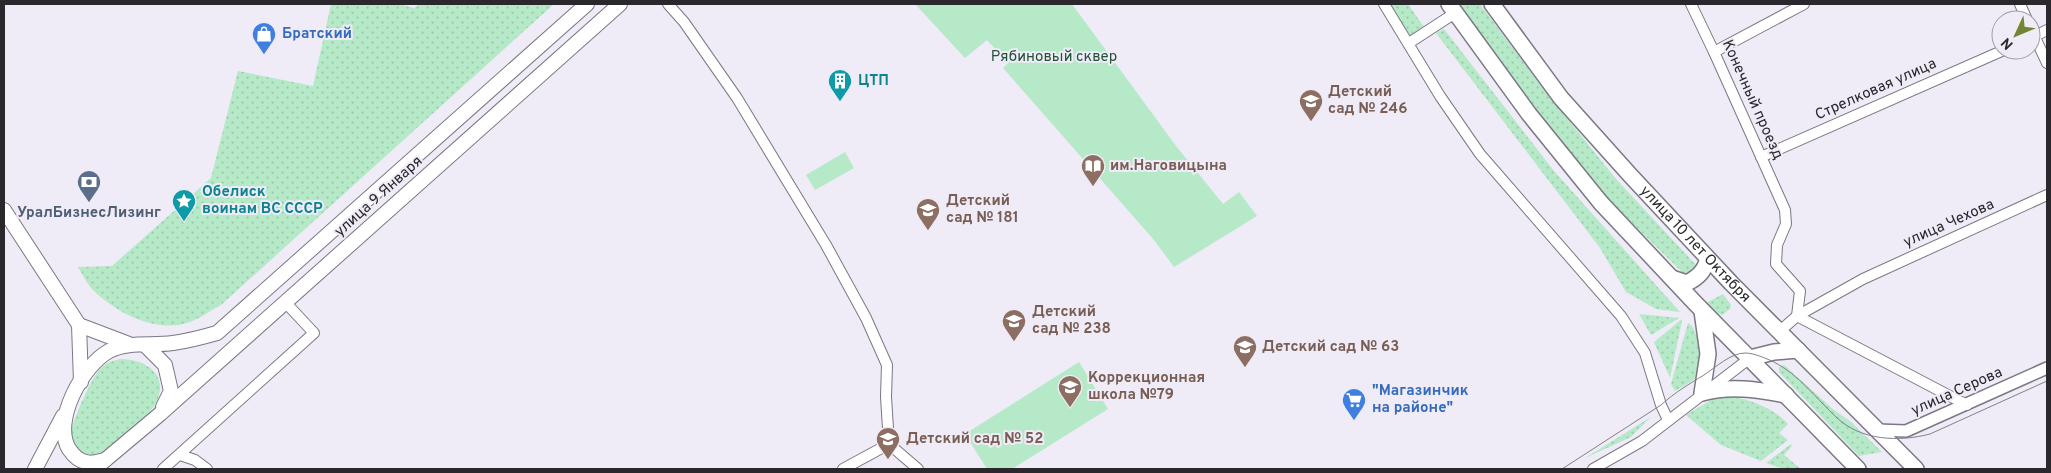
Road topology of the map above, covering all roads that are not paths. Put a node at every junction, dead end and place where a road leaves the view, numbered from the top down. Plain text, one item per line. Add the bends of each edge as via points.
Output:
1 (587, 4) edge
2 (620, 4) edge
3 (668, 4) edge
4 (1384, 4) edge
5 (1492, 4) edge
6 (1691, 4) edge
7 (1804, 4) edge
8 (1452, 9) edge
9 (1409, 43) junction
10 (2041, 51) edge
11 (1714, 52) junction
12 (1991, 56) edge
13 (2047, 63) edge
14 (1761, 157) junction
15 (2047, 195) edge
16 (4, 210) edge
17 (1708, 259) junction
18 (1672, 278) junction
19 (285, 302) junction
20 (1702, 311) junction
21 (1797, 316) junction
22 (79, 325) junction
23 (1780, 331) junction
24 (129, 344) junction
25 (146, 346) junction
26 (1798, 350) junction
27 (1750, 358) junction
28 (2047, 368) edge
29 (81, 382) junction
30 (1702, 393) junction
31 (1786, 395) junction
32 (69, 405) junction
33 (1967, 405) junction
34 (160, 414) junction
35 (1668, 420) junction
36 (1877, 430) junction
37 (889, 444) junction
38 (180, 455) junction
39 (105, 460) junction
40 (35, 469) edge
41 (94, 469) edge
42 (163, 469) edge
43 (207, 469) edge
44 (843, 469) edge
45 (918, 469) edge
46 (1593, 469) edge
47 (1858, 469) edge
48 (1916, 469) edge

1 - 25 main road, улица 9 Января via 217,333
2 - 19 main road, улица 9 Января
3 - 37 street via 737,98 866,318 887,365
4 - 9 street
5 - 17 main road, улица 10 лет Октября via 1561,98
6 - 11 street, Конечный проезд
7 - 11 street
8 - 9 street
8 - 18 main road via 1600,203
9 - 35 street via 1480,154 1622,316 1646,353
10 - 13 street
11 - 14 street, Конечный проезд
12 - 14 street, Стрелковая улица
14 - 21 street, Конечный проезд via 1784,210 1786,224 1777,245 1776,264 1800,290
15 - 21 street, улица Чехова via 1863,279
16 - 22 main road
17 - 18 main road via 1704,269 1692,281 1687,283
17 - 23 main road, улица 10 лет Октября
18 - 20 main road
19 - 34 main road, улица 9 Января
19 - 38 street via 314,333
20 - 27 main road
20 - 30 main road via 1708,354
21 - 23 street, улица Чехова
21 - 33 street
22 - 24 main road
22 - 29 main road
23 - 26 main road, улица 10 лет Октября
24 - 25 main road
24 - 29 main road via 110,350 95,360
25 - 34 main road via 165,365 171,391
26 - 27 main road
26 - 36 main road, улица 10 лет Октября
27 - 30 street
27 - 31 main road
28 - 33 street, улица Серова
29 - 32 main road
30 - 31 main road via 1736,388
30 - 35 street
31 - 47 main road
32 - 39 main road via 63,424 64,440 74,456 87,463
32 - 40 main road
33 - 36 street, улица Серова via 1906,431
34 - 39 main road
35 - 46 street via 1642,441
36 - 48 main road, улица 10 лет Октября
37 - 44 street
37 - 45 street
38 - 42 street
38 - 43 street
39 - 41 main road

